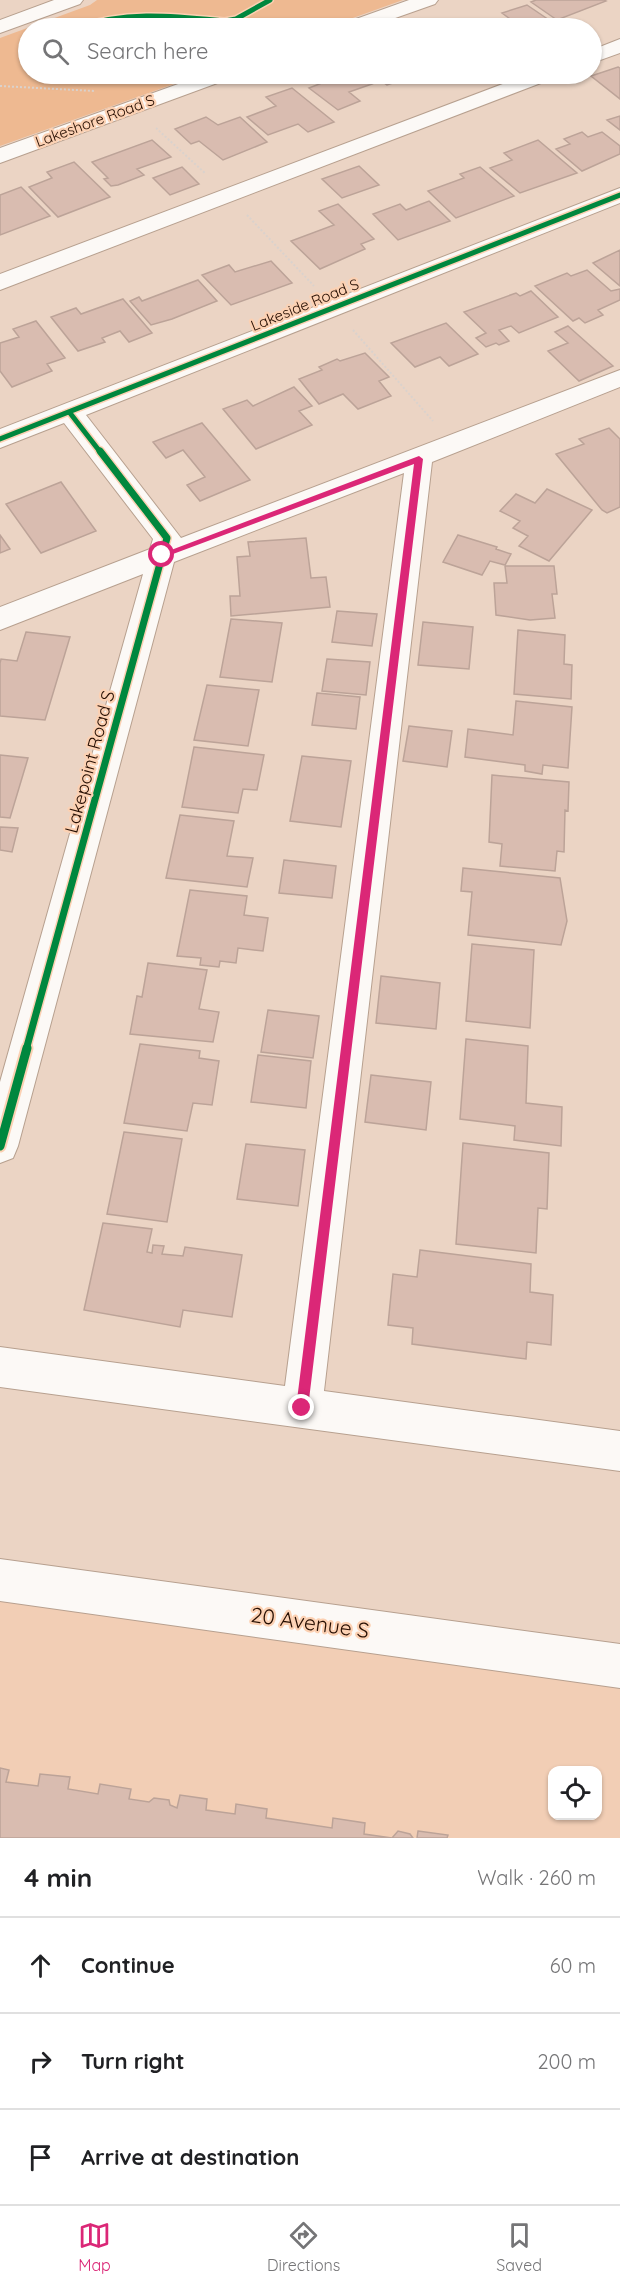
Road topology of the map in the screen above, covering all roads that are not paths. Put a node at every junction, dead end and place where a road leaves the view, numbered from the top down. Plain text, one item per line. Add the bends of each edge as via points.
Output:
1 (73, 0) edge
2 (428, 0) edge
3 (24, 18) edge
4 (377, 18) edge
5 (18, 20) edge
6 (0, 27) edge
7 (620, 45) edge
8 (602, 52) edge
9 (197, 84) edge
10 (521, 84) edge
11 (0, 156) edge
12 (620, 195) edge
13 (0, 283) edge
14 (620, 378) edge
15 (70, 413) junction
16 (0, 440) edge
17 (419, 459) junction
18 (162, 555) junction
19 (0, 619) edge
20 (0, 1146) edge
21 (0, 1367) edge
22 (302, 1408) junction
23 (620, 1451) edge
24 (0, 1580) edge
25 (620, 1666) edge

1 - 3 street
2 - 4 street
5 - 6 street
7 - 8 street
9 - 11 street, Lakeshore Road S
10 - 13 street
12 - 15 street, Lakeside Road S
14 - 17 street
15 - 16 street, Lakeside Road S
15 - 18 street, Lakepoint Road S via 167,538
17 - 18 street
17 - 22 street
18 - 19 street
18 - 20 street, Lakepoint Road S
21 - 22 street
22 - 23 street
24 - 25 street, 20 Avenue S

